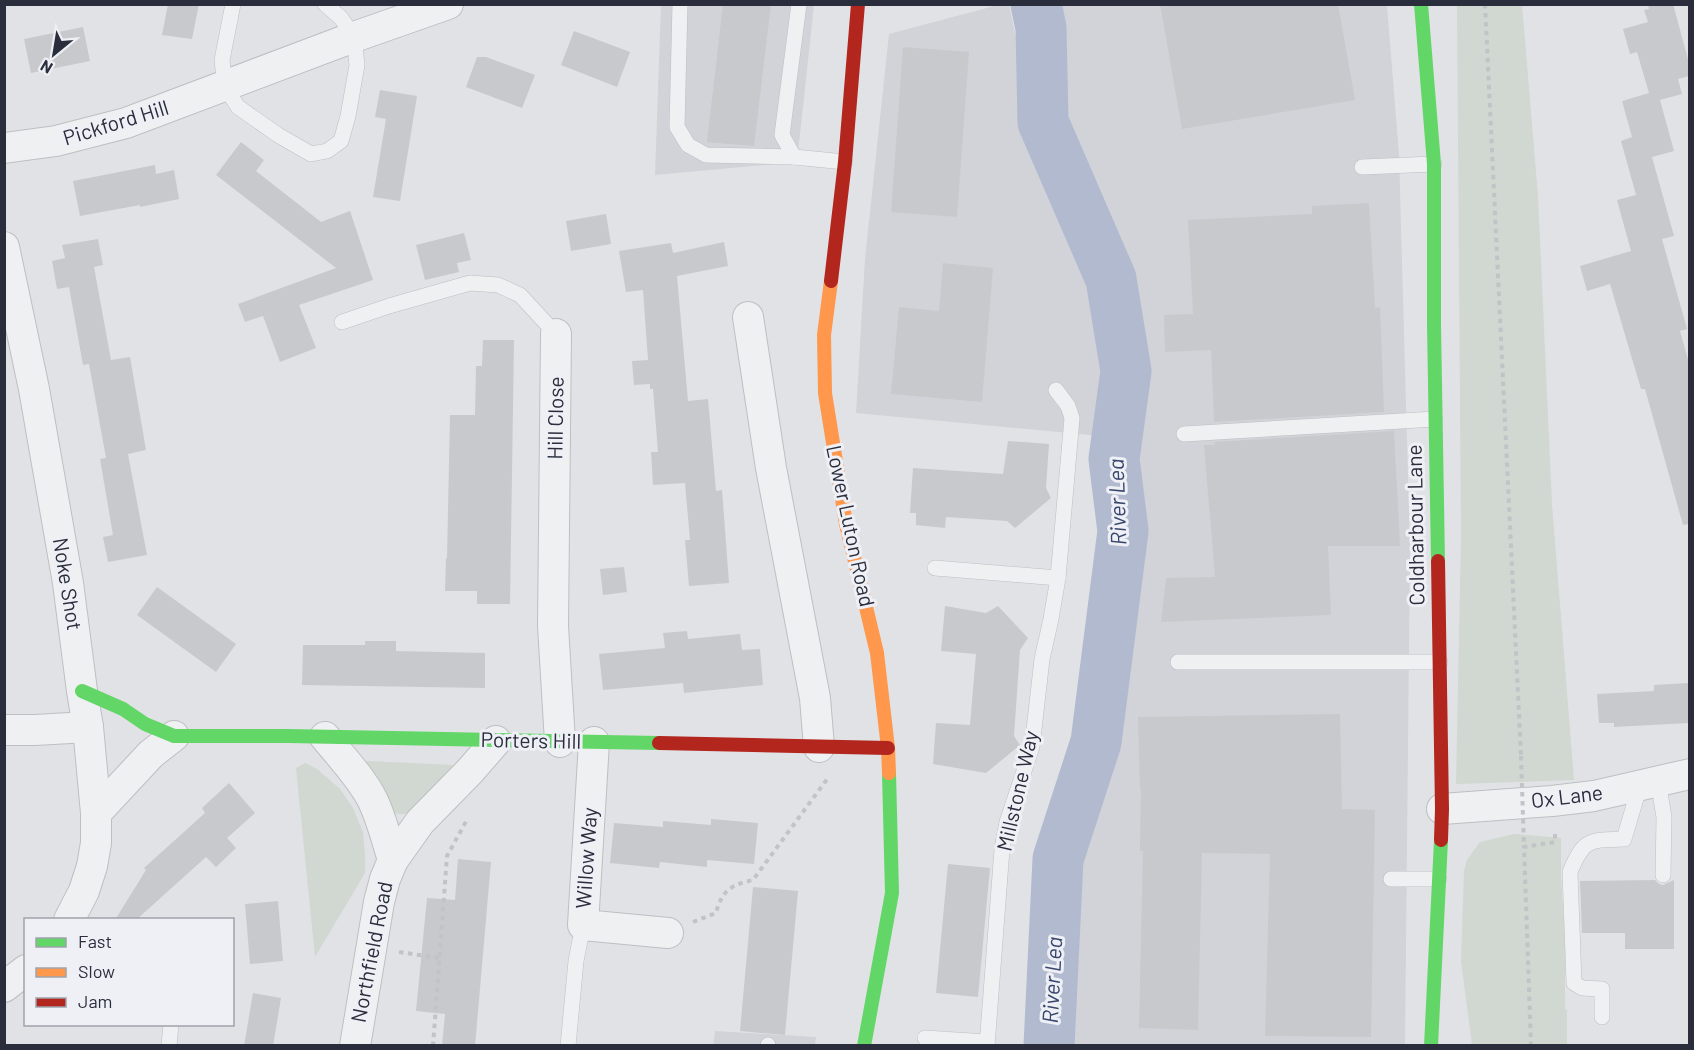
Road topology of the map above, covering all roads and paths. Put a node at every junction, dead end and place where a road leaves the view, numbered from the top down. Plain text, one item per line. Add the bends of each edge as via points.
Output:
1 (233, 4) edge
2 (325, 4) edge
3 (448, 4) edge
4 (680, 4) edge
5 (799, 4) edge
6 (858, 4) edge
7 (1421, 4) edge
8 (1485, 4) edge
9 (354, 37) junction
10 (225, 87) junction
11 (4, 148) edge
12 (794, 157) junction
13 (845, 162) junction
14 (1434, 164) junction
15 (1362, 167) dead end
16 (4, 247) edge
17 (748, 317) dead end
18 (342, 322) dead end
19 (556, 334) joint
20 (1056, 390) dead end
21 (1435, 419) junction
22 (1184, 434) dead end
23 (935, 568) dead end
24 (1058, 578) junction
25 (1178, 662) dead end
26 (1440, 662) junction
27 (82, 691) junction
28 (88, 727) junction
29 (4, 730) edge
30 (174, 736) junction
31 (325, 737) junction
32 (496, 741) junction
33 (560, 741) junction
34 (594, 742) junction
35 (819, 747) junction
36 (850, 747) junction
37 (888, 748) junction
38 (470, 771) junction
39 (1689, 774) edge
40 (1649, 783) junction
41 (1442, 809) junction
42 (96, 813) junction
43 (393, 860) junction
44 (1664, 875) dead end
45 (1391, 879) dead end
46 (1439, 879) junction
47 (70, 918) edge
48 (583, 925) junction
49 (668, 933) joint
50 (371, 948) junction
51 (440, 958) junction
52 (24, 972) edge
53 (4, 987) edge
54 (1602, 1017) dead end
55 (171, 1026) edge
56 (925, 1038) dead end
57 (987, 1044) edge
58 (169, 1046) edge
59 (355, 1046) edge
60 (433, 1046) edge
61 (568, 1046) edge
62 (864, 1046) edge
63 (1431, 1046) edge
64 (1531, 1046) edge

1 - 10 lane via 222,60
2 - 9 lane
3 - 9 street, Pickford Hill
4 - 12 lane via 677,127 688,145 706,155
5 - 12 lane via 783,135
6 - 13 street, Lower Luton Road
7 - 14 street, Coldharbour Lane
8 - 64 path, bridge
9 - 10 street, Pickford Hill
9 - 10 lane via 357,65 348,116 341,141 327,151 310,154 278,135 238,106
10 - 11 street, Pickford Hill via 126,123 56,141
12 - 13 lane
13 - 37 street, Lower Luton Road via 824,335 825,393 846,524 878,653
14 - 15 lane
14 - 21 street, Coldharbour Lane
16 - 27 street, Noke Shot via 34,389 68,583
17 - 35 street via 771,468 815,698
18 - 19 lane, Hill Close via 470,283 498,285 520,295
19 - 33 street, Hill Close via 553,626
20 - 24 lane, Millstone Way via 1072,417
21 - 22 lane
21 - 26 street, Coldharbour Lane
23 - 24 lane
24 - 57 lane, Millstone Way via 1042,659 1032,747 1002,849
25 - 26 lane
26 - 41 street, Coldharbour Lane
27 - 28 street, Noke Shot
27 - 30 street, Porters Hill
28 - 29 street
28 - 42 street, Noke Shot
30 - 31 street, Porters Hill
30 - 42 street via 151,754
31 - 32 street, Porters Hill
31 - 43 street, Northfield Road via 373,799
32 - 33 street, Porters Hill
32 - 38 street, Northfield Road
33 - 34 street, Porters Hill
34 - 35 street, Porters Hill
34 - 48 street, Willow Way
35 - 36 street, Porters Hill
36 - 37 street, Porters Hill
36 - 49 path via 753,880 729,888 719,900 716,913
37 - 62 street, Lower Luton Road via 892,893
38 - 43 street, Northfield Road via 420,822
38 - 51 path via 477,801 447,856
39 - 40 street, Ox Lane
40 - 41 street, Ox Lane via 1594,796
40 - 44 lane via 1664,817
40 - 54 lane via 1624,839 1595,840 1585,846 1570,872 1574,982 1582,988 1602,989
41 - 46 street, Coldharbour Lane
42 - 47 street, Noke Shot via 92,866
43 - 50 street, Northfield Road via 379,902
45 - 46 lane
46 - 63 street, Coldharbour Lane
48 - 49 street, Willow Way
48 - 61 lane
50 - 51 path
50 - 59 street, Northfield Road
51 - 60 path
52 - 53 street
55 - 58 lane
56 - 57 lane, Millstone Way

